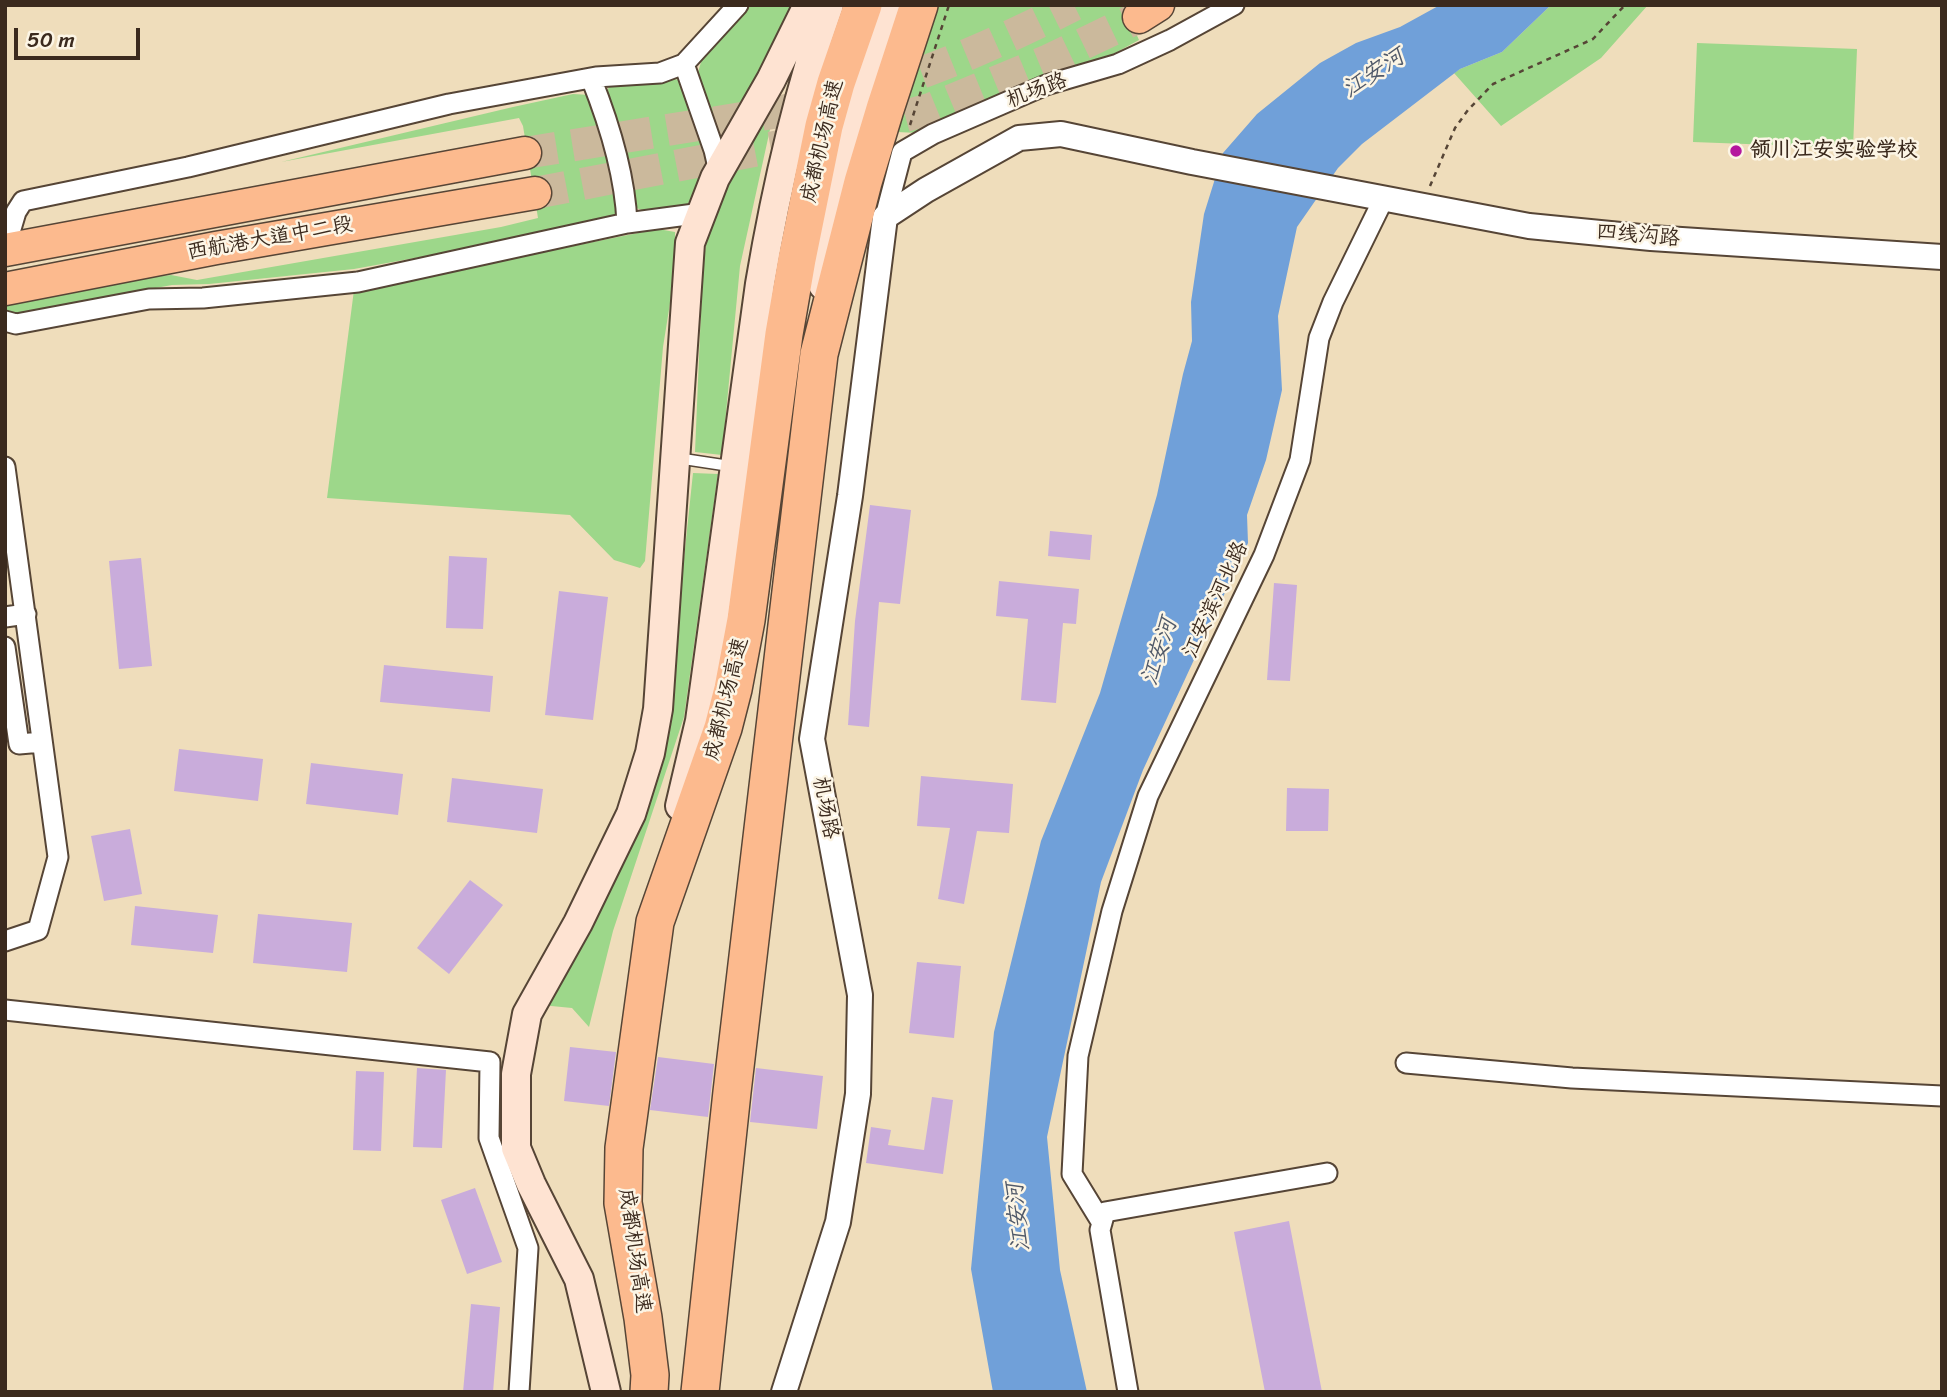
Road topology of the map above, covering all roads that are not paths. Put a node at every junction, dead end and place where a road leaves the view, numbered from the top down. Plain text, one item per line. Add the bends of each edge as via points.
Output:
1 (738, 5) edge
2 (808, 5) edge
3 (814, 5) edge
4 (829, 5) edge
5 (863, 5) edge
6 (894, 5) edge
7 (919, 5) edge
8 (1234, 5) edge
9 (684, 64) junction
10 (591, 78) junction
11 (525, 153) tunnel mouth
12 (783, 163) junction
13 (719, 172) junction
14 (1338, 189) joint
15 (535, 193) tunnel mouth
16 (1384, 198) junction
17 (702, 213) junction
18 (885, 217) junction
19 (627, 223) junction
20 (5, 249) edge
21 (1942, 257) edge
22 (5, 289) edge
23 (5, 321) edge
24 (819, 354) junction
25 (676, 458) junction
26 (723, 465) dead end
27 (5, 467) edge
28 (26, 614) junction
29 (5, 617) edge
30 (5, 647) edge
31 (42, 742) junction
32 (655, 922) junction
33 (5, 941) edge
34 (5, 1010) edge
35 (1406, 1063) dead end
36 (1942, 1096) edge
37 (1327, 1172) dead end
38 (1102, 1223) junction
39 (519, 1392) edge
40 (606, 1392) edge
41 (649, 1392) edge
42 (700, 1392) edge
43 (784, 1392) edge
44 (1128, 1392) edge

1 - 9 street
2 - 13 main road
3 - 12 main road
4 - 12 main road
5 - 32 highway, 成都机场高速 via 824,126 797,259 733,690
6 - 24 main road via 855,125 834,211 823,275
7 - 24 highway, 成都机场高速 via 863,181
8 - 18 street, 机场路 via 1118,64 1046,85 902,152
9 - 10 street via 660,72
9 - 13 street
10 - 19 street via 620,167
10 - 20 street via 449,104 23,201
11 - 20 main road
12 - 32 main road via 760,284 700,721
13 - 17 main road
14 - 16 street, 四线沟路
14 - 18 street, 机场路 via 1061,134 1019,138
15 - 22 main road, 西航港大道中二段
16 - 21 street, 四线沟路 via 1529,226
16 - 38 street, 江安滨河北路 via 1319,338 1300,460 1264,555 1147,796 1112,911 1078,1056 1072,1174
17 - 19 street
17 - 25 main road via 690,243
18 - 43 street, 机场路 via 812,739 860,995 858,1094 838,1222
19 - 23 street via 358,282 149,299 16,324
24 - 42 highway, 成都机场高速
25 - 26 lane
25 - 40 main road via 658,709 650,753 631,814 527,1014 516,1074 516,1148 579,1279
27 - 28 street
28 - 29 street
28 - 31 street
30 - 31 street via 19,744
31 - 33 street via 58,857 38,930
32 - 41 highway, 成都机场高速 via 624,1148 624,1203 643,1318
34 - 39 street via 490,1062 489,1138 528,1248
35 - 36 street via 1573,1077
37 - 38 street via 1105,1212
38 - 44 street

